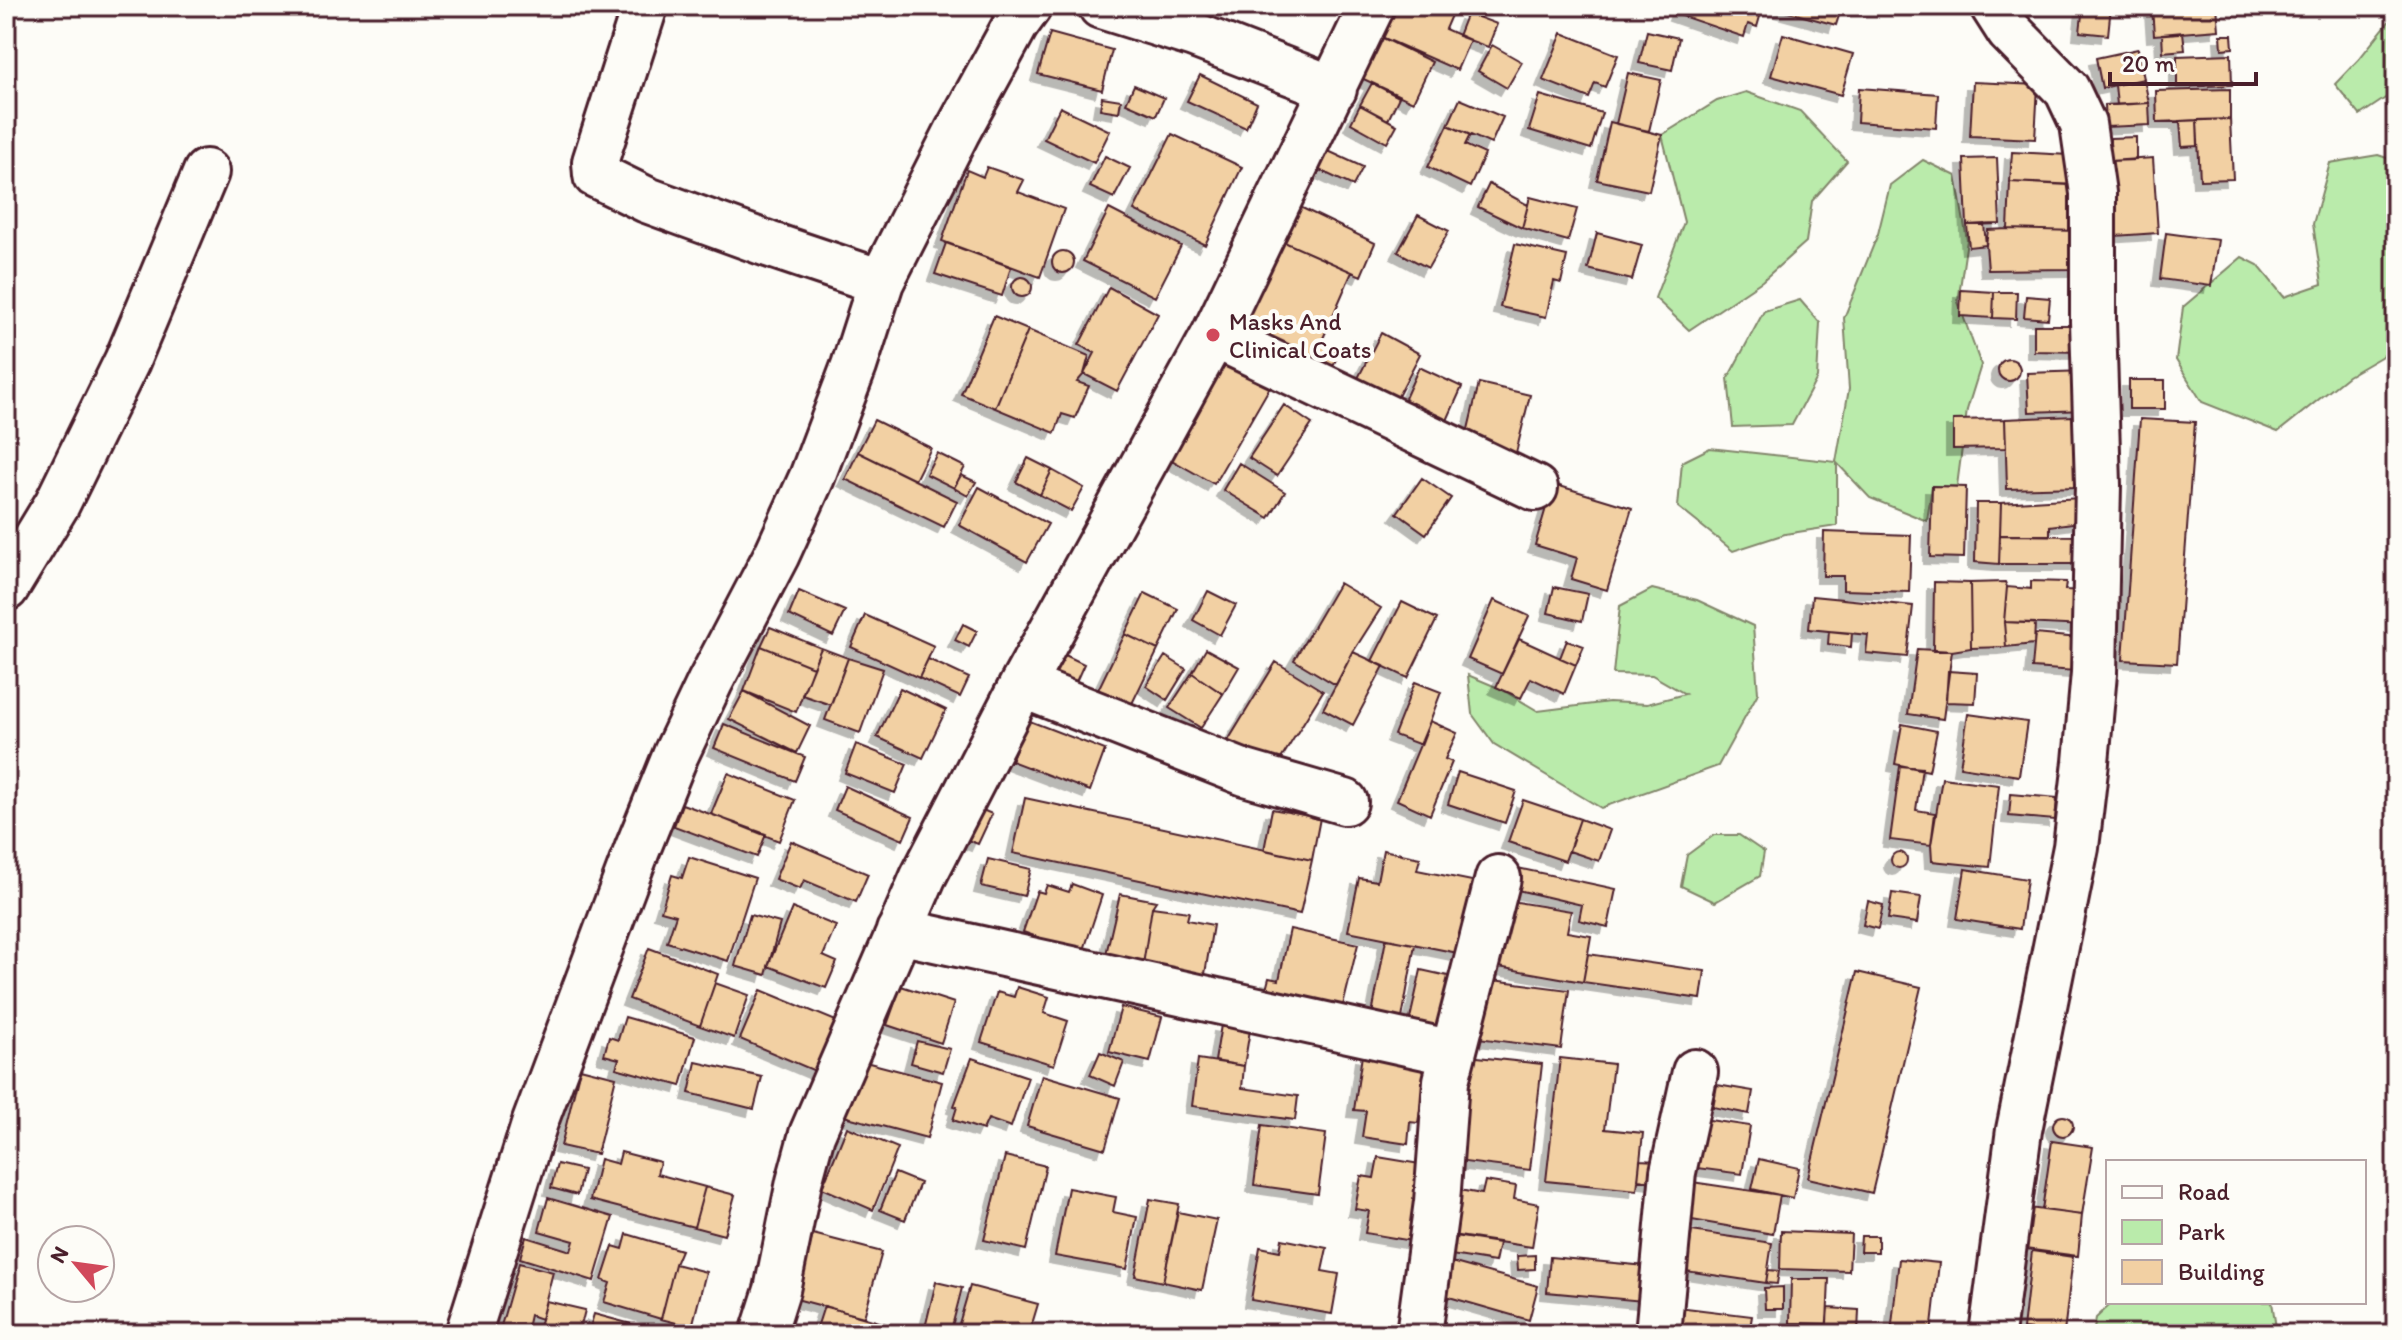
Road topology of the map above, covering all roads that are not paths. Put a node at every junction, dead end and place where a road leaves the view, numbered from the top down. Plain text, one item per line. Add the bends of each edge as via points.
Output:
1 (645, 6) edge
2 (1029, 6) edge
3 (1101, 6) edge
4 (1372, 6) edge
5 (1993, 6) edge
6 (1334, 89) junction
7 (206, 172) dead end
8 (881, 282) junction
9 (1214, 335) junction
10 (1535, 488) dead end
11 (6, 588) edge
12 (1022, 685) junction
13 (1345, 802) dead end
14 (1498, 878) dead end
15 (899, 931) junction
16 (1453, 1053) junction
17 (1695, 1072) dead end
18 (468, 1334) edge
19 (763, 1334) edge
20 (1419, 1334) edge
21 (1658, 1334) edge
22 (1992, 1334) edge

1 - 8 street via 595,162 596,175 647,200
2 - 8 street
3 - 6 street
4 - 6 street
5 - 22 street via 2009,31 2067,90 2083,124 2093,193 2098,485 2094,673 2080,819 2019,1130
6 - 9 street
7 - 11 street via 127,361 57,504
8 - 18 street via 812,477 676,754 637,850 535,1122
9 - 10 street
9 - 12 street
12 - 13 street via 1245,773
12 - 15 street
14 - 16 street
15 - 16 street
15 - 19 street via 812,1134
16 - 20 street
17 - 21 street via 1673,1172

